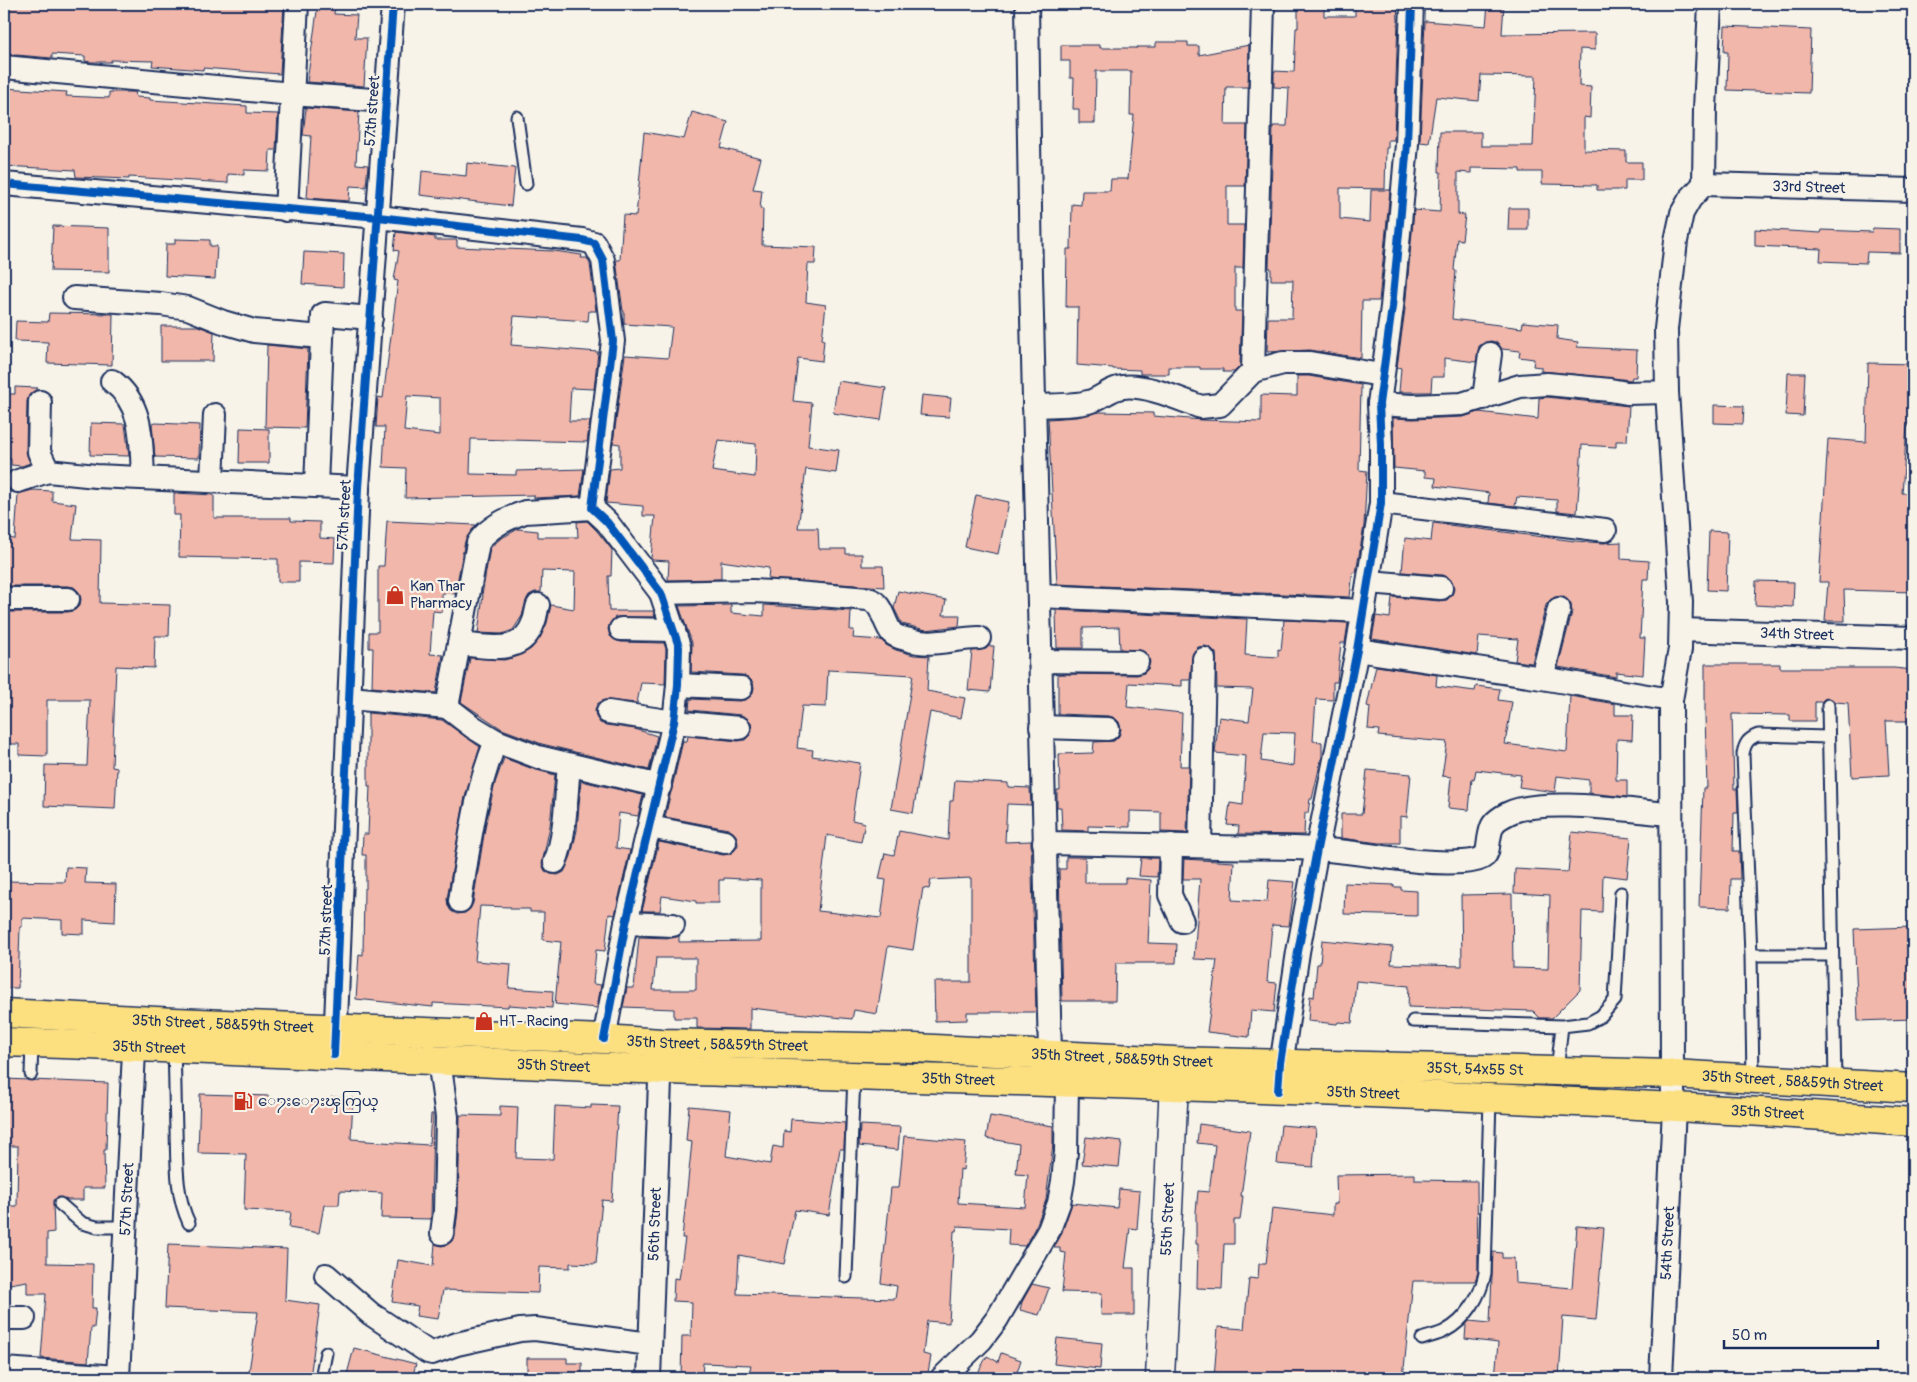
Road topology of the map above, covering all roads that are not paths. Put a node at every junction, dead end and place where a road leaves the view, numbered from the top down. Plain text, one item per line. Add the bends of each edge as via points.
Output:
1 (297, 4) edge
2 (393, 4) edge
3 (1027, 4) edge
4 (1263, 4) edge
5 (1412, 4) edge
6 (1710, 4) edge
7 (4, 67) edge
8 (292, 94) junction
9 (386, 101) junction
10 (517, 117) dead end
11 (4, 184) edge
12 (526, 184) dead end
13 (1704, 184) junction
14 (1913, 190) edge
15 (286, 210) junction
16 (378, 217) junction
17 (74, 298) dead end
18 (371, 318) junction
19 (322, 337) junction
20 (1490, 354) dead end
21 (1252, 371) junction
22 (1382, 375) junction
23 (112, 381) dead end
24 (1667, 392) junction
25 (1484, 398) junction
26 (40, 402) dead end
27 (1379, 404) junction
28 (1034, 406) junction
29 (215, 415) dead end
30 (48, 471) junction
31 (143, 478) junction
32 (212, 480) junction
33 (18, 481) dead end
34 (316, 486) junction
35 (358, 488) junction
36 (1381, 503) junction
37 (592, 508) junction
38 (1605, 530) dead end
39 (1369, 582) junction
40 (1442, 588) dead end
41 (661, 593) junction
42 (1038, 596) junction
43 (4, 599) edge
44 (68, 599) dead end
45 (538, 605) dead end
46 (1559, 609) dead end
47 (1364, 611) junction
48 (621, 629) dead end
49 (674, 630) junction
50 (1681, 630) junction
51 (979, 638) dead end
52 (1913, 638) edge
53 (459, 644) junction
54 (1357, 650) junction
55 (1204, 659) dead end
56 (1040, 661) junction
57 (1137, 662) dead end
58 (1542, 678) junction
59 (678, 685) junction
60 (741, 688) dead end
61 (350, 698) junction
62 (1671, 700) junction
63 (1828, 705) dead end
64 (447, 707) junction
65 (608, 712) dead end
66 (674, 722) junction
67 (1041, 727) junction
68 (740, 728) dead end
69 (1108, 729) dead end
70 (1828, 737) junction
71 (496, 741) junction
72 (569, 765) junction
73 (660, 786) junction
74 (1670, 814) junction
75 (650, 827) junction
76 (725, 842) dead end
77 (1044, 843) junction
78 (1171, 846) junction
79 (1200, 846) junction
80 (1317, 849) junction
81 (555, 862) dead end
82 (1620, 893) dead end
83 (460, 901) dead end
84 (1182, 921) dead end
85 (626, 923) junction
86 (673, 926) dead end
87 (1751, 955) junction
88 (1832, 955) junction
89 (4, 1013) edge
90 (1413, 1022) dead end
91 (1562, 1026) junction
92 (135, 1033) junction
93 (604, 1039) junction
94 (4, 1042) edge
95 (335, 1042) junction
96 (32, 1043) junction
97 (174, 1048) junction
98 (1050, 1054) junction
99 (661, 1056) junction
100 (439, 1060) junction
101 (1280, 1063) junction
102 (1557, 1072) junction
103 (32, 1074) dead end
104 (1175, 1074) junction
105 (1672, 1074) junction
106 (854, 1076) junction
107 (1753, 1079) junction
108 (1834, 1082) junction
109 (1067, 1083) junction
110 (1913, 1088) edge
111 (1278, 1090) junction
112 (1490, 1099) junction
113 (1674, 1108) junction
114 (1913, 1122) edge
115 (60, 1204) dead end
116 (189, 1223) dead end
117 (125, 1227) junction
118 (442, 1233) dead end
119 (326, 1275) dead end
120 (846, 1277) dead end
121 (1422, 1339) dead end
122 (650, 1344) junction
123 (326, 1353) dead end
124 (4, 1369) edge
125 (118, 1378) edge
126 (321, 1378) edge
127 (649, 1378) edge
128 (942, 1378) edge
129 (1160, 1378) edge
130 (1661, 1378) edge

1 - 8 street
2 - 9 street, 57th street
3 - 28 street
4 - 21 street
5 - 22 street via 1402,212
6 - 13 street
7 - 8 street
8 - 9 street
8 - 15 street
9 - 16 street, 57th street
10 - 12 lane
11 - 15 street
13 - 14 street, 33rd Street
13 - 24 street, 54th Street via 1682,213 1676,241 1666,329
15 - 16 street
16 - 18 street, 57th street
16 - 37 street via 594,243 603,260 613,341
17 - 19 street via 188,308 254,331
18 - 19 street via 325,314
18 - 35 street, 57th street
19 - 34 street
20 - 25 street
21 - 22 street via 1293,362
21 - 28 street via 1220,405 1209,407 1138,387 1114,389 1087,403
22 - 27 street
23 - 31 street via 123,389 135,411 141,437
24 - 25 street via 1627,393 1547,384 1520,386
24 - 50 street, 54th Street
25 - 27 street via 1445,405
26 - 30 street via 39,452
27 - 36 street
28 - 42 street
29 - 32 street
30 - 31 street
30 - 33 street
31 - 32 street
32 - 34 street
34 - 35 street
35 - 61 street, 57th street
36 - 38 street
36 - 39 street
37 - 41 street via 607,522
37 - 53 street via 524,512 482,536
39 - 40 street
39 - 47 street
41 - 49 street
41 - 51 street via 796,592 868,599 878,605 892,633 898,637 928,644
42 - 47 street
42 - 56 street
43 - 44 street
45 - 53 street via 528,632 516,645
46 - 58 street
47 - 54 street
48 - 49 street
49 - 59 street via 678,647
50 - 52 street, 34th Street
50 - 62 street, 54th Street
53 - 64 street
54 - 58 street
54 - 80 street
55 - 79 street
56 - 57 street
56 - 67 street
58 - 62 street
59 - 60 street
59 - 66 street
61 - 64 street
61 - 95 street, 57th street
62 - 74 street, 54th Street
63 - 70 lane
64 - 71 street
65 - 66 street
66 - 68 street
66 - 73 street
67 - 69 street
67 - 77 street
70 - 87 lane via 1758,735 1745,743
70 - 88 lane
71 - 72 street
71 - 83 street via 478,795
72 - 73 street
72 - 81 street via 561,845
73 - 75 street
74 - 80 street via 1590,807 1519,809 1497,820 1484,857 1464,862 1430,862
74 - 105 street, 54th Street
75 - 76 street
75 - 85 street
77 - 78 street
77 - 98 street
78 - 79 street
78 - 84 street via 1170,896
79 - 80 street
80 - 101 street
82 - 91 lane via 1615,1000 1601,1016 1588,1023
85 - 86 street
85 - 93 street
87 - 88 lane
87 - 107 lane
88 - 108 lane
89 - 92 main road, 35th Street , 58&59th Street
90 - 91 lane
91 - 102 lane
92 - 95 main road, 35th Street , 58&59th Street
92 - 96 main road, 35th Street
92 - 97 main road, 35th Street
92 - 117 street, 57th Street
93 - 95 main road, 35th Street , 58&59th Street
93 - 99 main road, 35th Street , 58&59th Street
94 - 96 main road, 35th Street
95 - 97 main road, 35th Street
95 - 100 main road, 35th Street
96 - 103 lane
97 - 116 lane via 176,1161 179,1194
98 - 99 main road, 35th Street , 58&59th Street via 915,1048
98 - 104 main road, 35th Street , 58&59th Street
99 - 100 main road, 35th Street
99 - 106 main road, 35th Street
99 - 122 street, 56th Street
100 - 118 street via 447,1117
101 - 102 main road, 35St, 54x55 St
101 - 104 main road, 35th Street , 58&59th Street
101 - 111 street
102 - 105 main road, 35St, 54x55 St
104 - 109 main road, 35th Street
104 - 111 main road, 35th Street
104 - 129 main road, 55th Street
105 - 107 main road, 35th Street , 58&59th Street
105 - 113 street, 54th Street
106 - 109 main road, 35th Street
106 - 120 lane
107 - 108 main road, 35th Street , 58&59th Street
108 - 110 main road, 35th Street , 58&59th Street
109 - 128 street via 1063,1181 1049,1230 997,1319 981,1340
111 - 112 main road, 35th Street
112 - 113 main road, 35th Street
112 - 121 lane via 1482,1289 1463,1318 1445,1332
113 - 114 main road, 35th Street
113 - 130 street, 54th Street
115 - 117 lane via 82,1223 97,1227
117 - 125 street, 57th Street
119 - 122 street via 372,1314 432,1353 520,1330
122 - 127 street, 56th Street
123 - 126 lane
124 - 125 street

